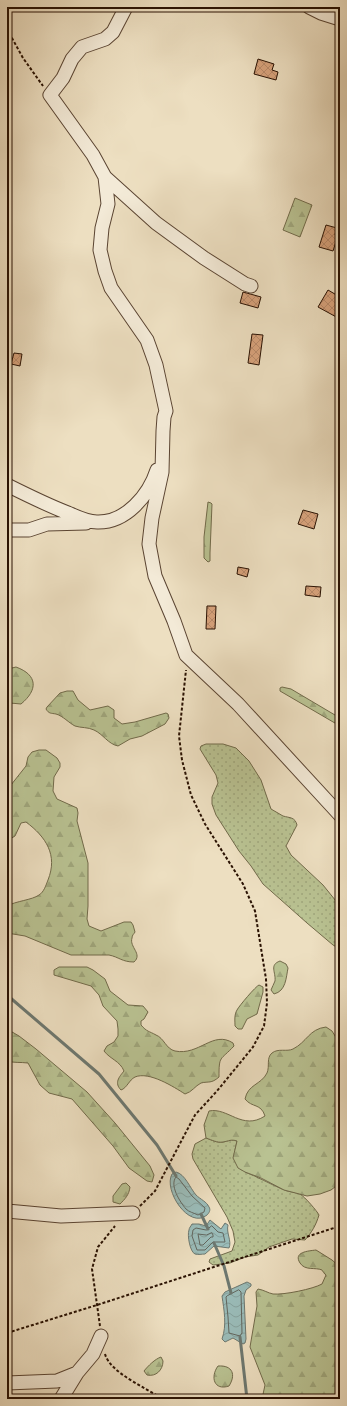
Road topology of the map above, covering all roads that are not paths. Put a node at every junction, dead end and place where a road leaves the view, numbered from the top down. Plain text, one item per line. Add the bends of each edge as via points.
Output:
1 (126, 7) edge
2 (309, 7) edge
3 (340, 19) edge
4 (105, 177) junction
5 (251, 286) dead end
6 (162, 455) junction
7 (7, 486) edge
8 (97, 522) junction
9 (7, 530) edge
10 (340, 815) edge
11 (7, 1211) edge
12 (133, 1213) road end
13 (101, 1336) road end
14 (77, 1373) junction
15 (7, 1383) edge
16 (61, 1399) edge

1 - 4 street via 113,32 106,39 82,47 50,95 94,155
2 - 3 street
4 - 5 street via 156,223 204,258
4 - 6 street via 108,204 100,250 111,288 147,340 156,365 166,411
6 - 8 street via 156,475 133,509 116,520
6 - 10 street via 162,472 149,544 155,576 186,654 238,704
7 - 8 street via 80,518
8 - 9 street via 47,524 28,530
11 - 12 street via 60,1216
13 - 14 street via 93,1354
14 - 15 street via 57,1381
14 - 16 street

